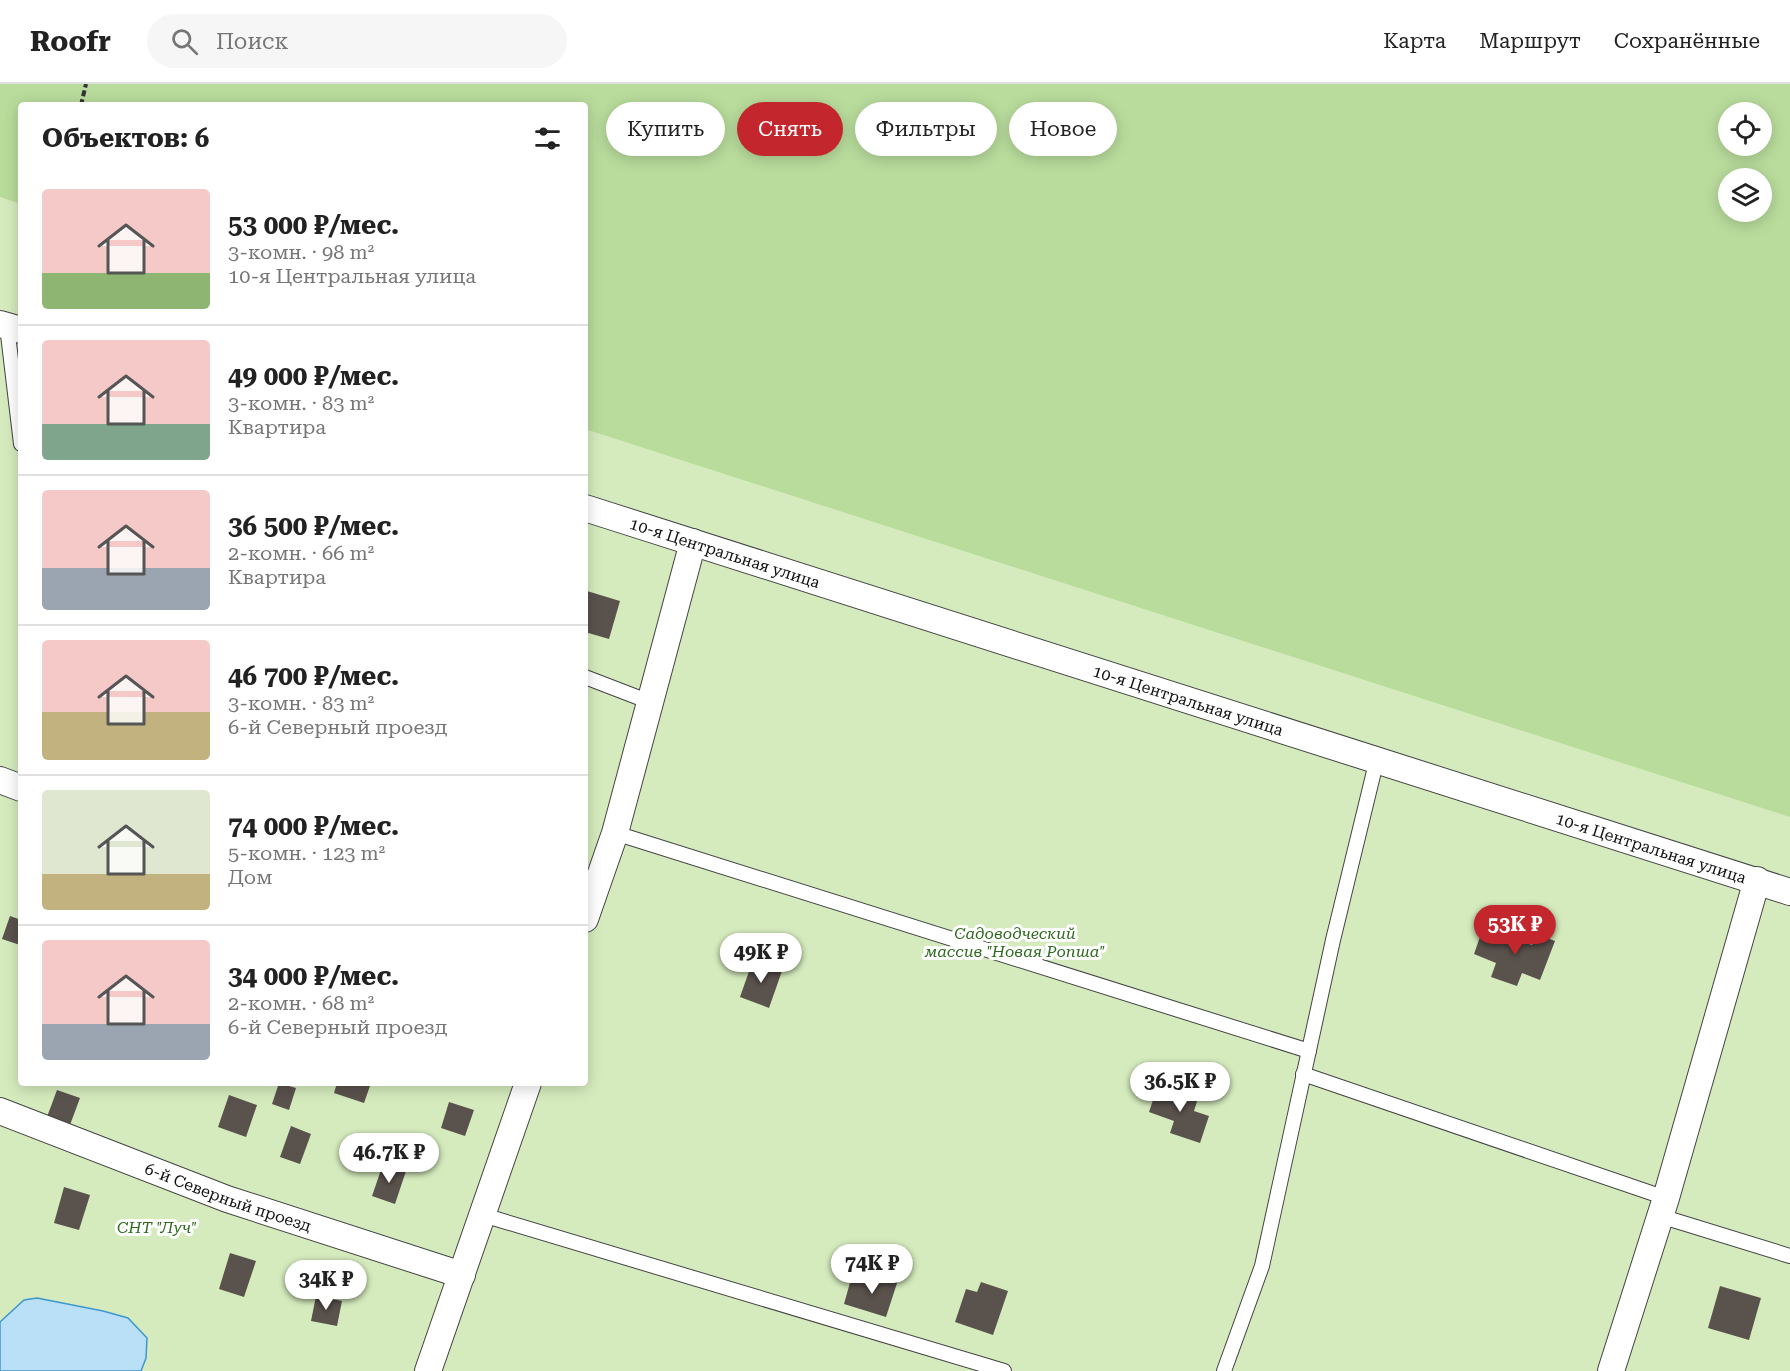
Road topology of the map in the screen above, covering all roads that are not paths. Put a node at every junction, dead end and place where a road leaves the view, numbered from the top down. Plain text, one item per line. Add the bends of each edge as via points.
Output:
1 (9, 327) edge
2 (18, 415) edge
3 (588, 509) edge
4 (693, 542) junction
5 (588, 678) edge
6 (650, 702) junction
7 (1377, 759) junction
8 (0, 780) edge
9 (18, 787) edge
10 (615, 833) junction
11 (1757, 880) junction
12 (1790, 892) edge
13 (588, 911) edge
14 (1308, 1051) junction
15 (1304, 1074) junction
16 (527, 1086) edge
17 (0, 1111) edge
18 (1663, 1207) junction
19 (483, 1215) junction
20 (1790, 1256) edge
21 (462, 1275) junction
22 (428, 1371) edge
23 (1004, 1371) edge
24 (1224, 1371) edge
25 (1611, 1371) edge

1 - 2 lane
3 - 4 street, 10-я Центральная улица
4 - 6 street
4 - 7 street, 10-я Центральная улица
5 - 6 lane
6 - 10 street
7 - 11 street, 10-я Центральная улица
7 - 14 lane
8 - 9 street
10 - 13 street
10 - 14 lane
11 - 12 street, 10-я Центральная улица
11 - 18 street
14 - 15 lane
15 - 18 lane
15 - 24 lane via 1262,1266
16 - 19 street
17 - 21 street, 6-й Северный проезд via 227,1198
18 - 20 lane
18 - 25 street
19 - 21 street
19 - 23 lane
21 - 22 street

